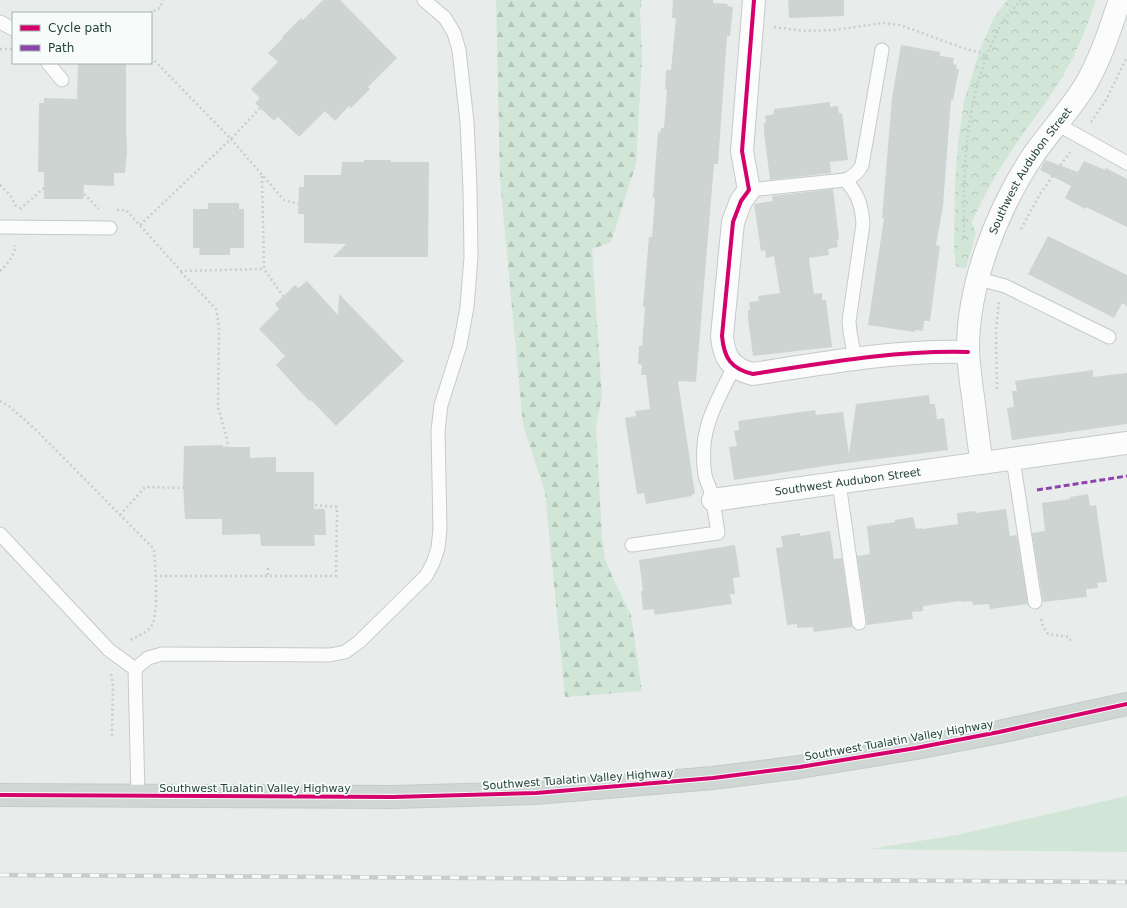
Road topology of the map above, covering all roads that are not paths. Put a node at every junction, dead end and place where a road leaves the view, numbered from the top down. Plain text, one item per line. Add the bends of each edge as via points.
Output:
1 (424, 0) edge
2 (754, 0) edge
3 (1120, 0) edge
4 (0, 22) edge
5 (12, 28) edge
6 (882, 50) dead end
7 (49, 64) edge
8 (62, 80) dead end
9 (1057, 124) junction
10 (1127, 163) edge
11 (845, 180) junction
12 (749, 190) junction
13 (0, 227) edge
14 (110, 228) dead end
15 (979, 279) junction
16 (1109, 337) dead end
17 (968, 352) junction
18 (855, 359) junction
19 (734, 367) junction
20 (1127, 443) edge
21 (1013, 459) junction
22 (982, 463) junction
23 (839, 483) junction
24 (713, 500) junction
25 (0, 534) edge
26 (632, 545) dead end
27 (1035, 602) dead end
28 (859, 623) dead end
29 (135, 669) junction
30 (1127, 704) edge
31 (0, 795) edge
32 (138, 796) junction

1 - 29 lane via 445,18 460,50 467,122 471,258 467,307 460,345 441,405 438,431 440,529 433,563 426,576 359,642 345,652 330,655 162,654 148,658
2 - 12 street via 742,151
3 - 9 street, Southwest Audubon Street via 1096,65 1082,90
4 - 5 lane
6 - 11 lane via 862,165 856,174
7 - 8 lane
9 - 10 lane
9 - 15 street, Southwest Audubon Street via 1034,154 1004,206 994,229
11 - 12 lane
11 - 18 lane via 857,195 863,224 849,321
12 - 19 street via 741,201 733,222 722,336 723,348
13 - 14 lane
15 - 16 lane via 1001,286
15 - 17 street, Southwest Audubon Street via 972,312
17 - 18 street
17 - 22 street, Southwest Audubon Street
18 - 19 street via 753,374
19 - 24 lane via 707,425 705,476
20 - 21 street, Southwest Audubon Street
21 - 22 street, Southwest Audubon Street
21 - 27 lane
22 - 23 street, Southwest Audubon Street
23 - 24 street, Southwest Audubon Street
23 - 28 lane
24 - 26 lane via 718,533
25 - 29 lane via 109,650
29 - 32 lane
30 - 32 main road, Southwest Tualatin Valley Highway via 916,748 712,778 536,793 393,797
31 - 32 main road, Southwest Tualatin Valley Highway

